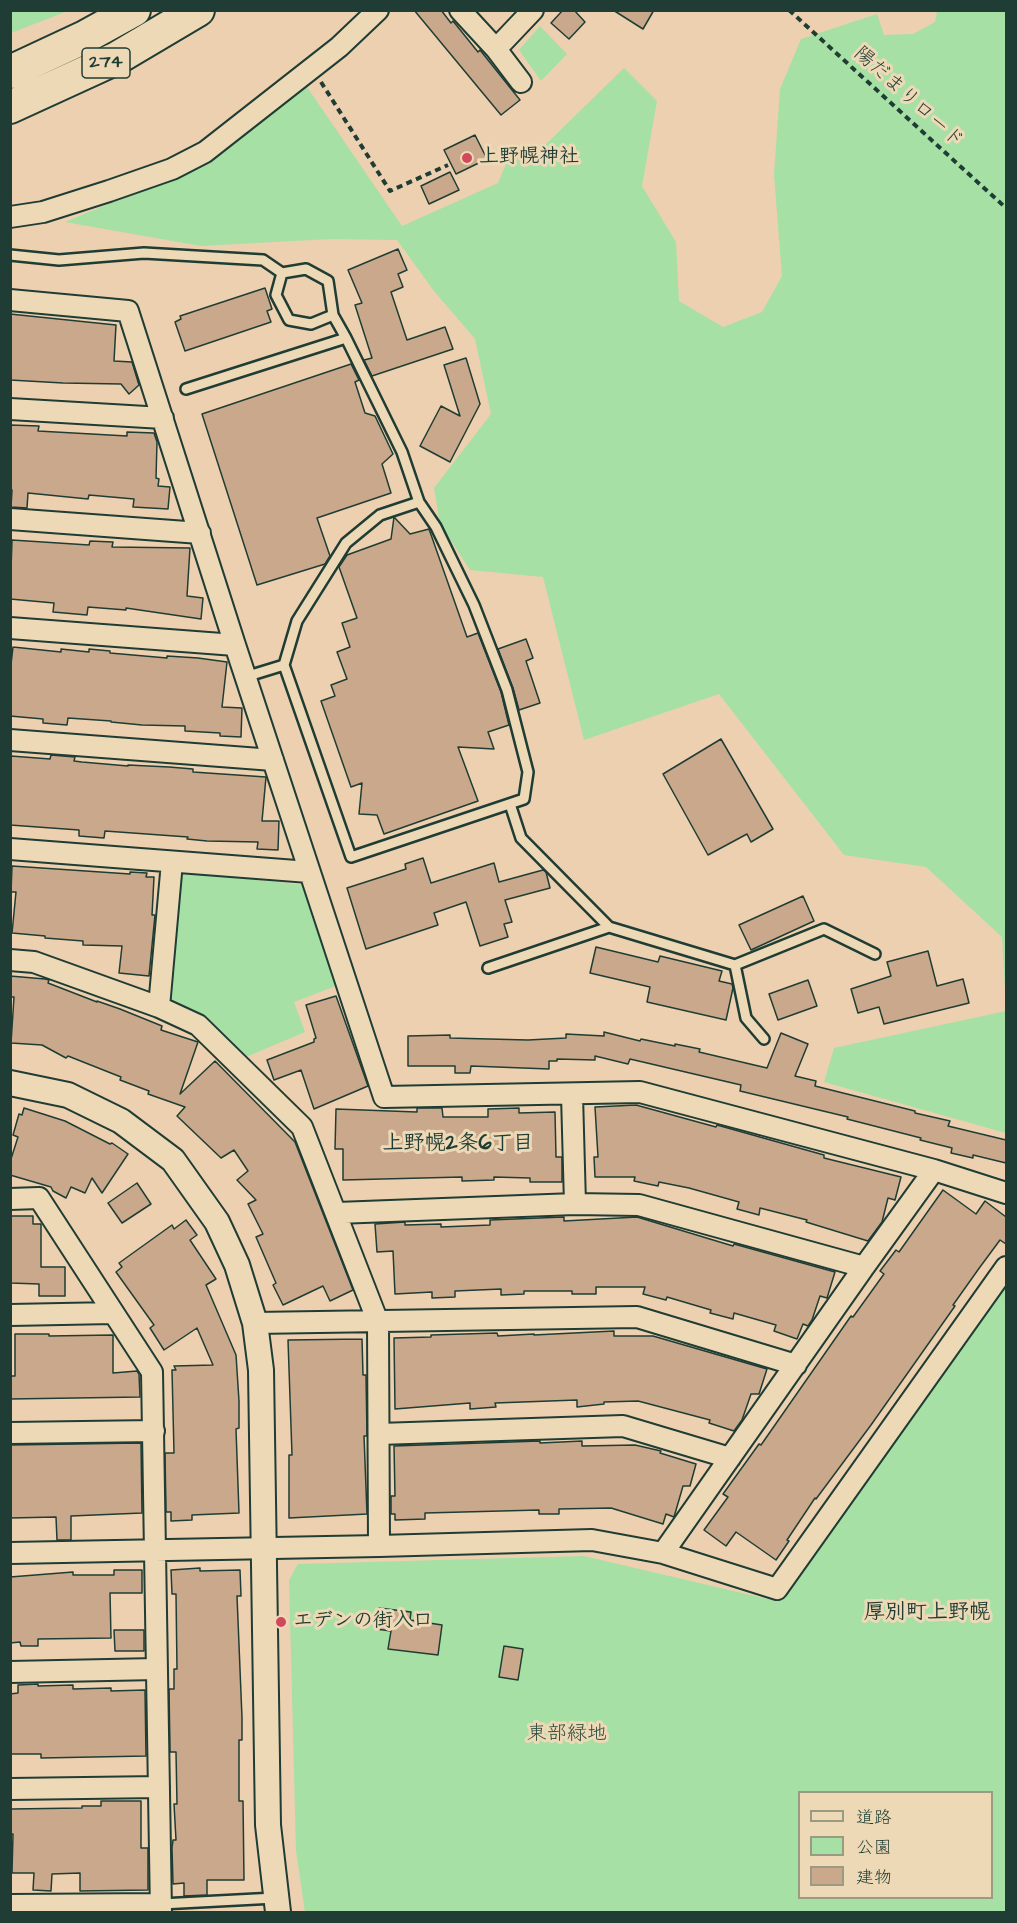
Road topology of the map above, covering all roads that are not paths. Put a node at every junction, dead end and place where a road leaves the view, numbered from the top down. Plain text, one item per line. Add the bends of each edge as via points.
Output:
1 (134, 10) edge
2 (198, 10) edge
3 (378, 10) edge
4 (460, 10) edge
5 (533, 10) edge
6 (496, 49) junction
7 (10, 72) edge
8 (521, 82) dead end
9 (10, 107) edge
10 (10, 217) edge
11 (10, 255) edge
12 (282, 273) junction
13 (10, 300) edge
14 (333, 315) junction
15 (346, 338) junction
16 (186, 389) dead end
17 (10, 410) edge
18 (163, 418) junction
19 (419, 502) junction
20 (10, 519) edge
21 (200, 533) junction
22 (10, 628) edge
23 (235, 645) junction
24 (284, 664) junction
25 (245, 677) junction
26 (10, 740) edge
27 (273, 760) junction
28 (510, 804) junction
29 (10, 849) edge
30 (172, 862) junction
31 (309, 872) junction
32 (609, 927) junction
33 (875, 954) dead end
34 (10, 960) edge
35 (735, 965) junction
36 (488, 968) dead end
37 (159, 1007) junction
38 (764, 1039) dead end
39 (10, 1083) edge
40 (572, 1095) junction
41 (934, 1170) junction
42 (1006, 1193) edge
43 (10, 1199) edge
44 (575, 1204) junction
45 (337, 1213) junction
46 (864, 1267) junction
47 (1006, 1267) edge
48 (113, 1313) junction
49 (10, 1315) edge
50 (378, 1322) junction
51 (255, 1323) junction
52 (796, 1365) junction
53 (153, 1431) junction
54 (10, 1433) edge
55 (379, 1434) junction
56 (730, 1458) junction
57 (379, 1546) junction
58 (264, 1549) junction
59 (155, 1551) junction
60 (10, 1553) edge
61 (663, 1553) junction
62 (157, 1670) junction
63 (10, 1672) edge
64 (159, 1787) junction
65 (10, 1789) edge
66 (10, 1905) edge
67 (276, 1905) edge
68 (160, 1908) edge

1 - 7 highway, 274
2 - 9 highway, 274 via 117,58
3 - 10 street via 339,47 205,152 172,169 43,212
4 - 6 street
5 - 6 street
6 - 8 street
11 - 12 lane via 59,260 144,254 263,260
12 - 14 lane via 306,269 328,282
12 - 14 lane via 276,295 289,320 311,324
13 - 18 street via 128,311
14 - 15 lane
15 - 16 lane
15 - 19 lane via 402,452
17 - 18 street
18 - 21 street
19 - 24 lane via 380,515 346,543 297,621
19 - 28 lane via 436,527 474,605 507,690 528,772 524,799
20 - 21 street
21 - 23 street
22 - 23 street
23 - 25 street
24 - 25 lane
24 - 28 lane via 351,857
25 - 27 street
26 - 27 street
27 - 31 street
28 - 32 lane via 521,838
29 - 30 street
30 - 31 street
30 - 37 street
31 - 40 street via 384,1097
32 - 35 lane
32 - 36 lane
33 - 35 lane via 824,929
34 - 37 street via 34,962
35 - 38 lane via 746,1018
37 - 45 street via 198,1025 302,1127
39 - 51 street via 68,1095 121,1122 173,1160 217,1222 237,1265
40 - 41 street via 640,1092
40 - 44 street
41 - 42 street
41 - 46 street
43 - 48 street via 39,1198
44 - 45 street
44 - 46 street via 639,1205
45 - 50 street
46 - 52 street
47 - 61 street via 777,1589
48 - 49 street
48 - 53 street via 152,1372
50 - 51 street
50 - 52 street via 637,1317
50 - 55 street
51 - 58 street via 261,1370
52 - 56 street
53 - 54 street
53 - 59 street
55 - 56 street via 623,1426
55 - 57 street
56 - 61 street
57 - 58 street
57 - 61 street via 592,1540
58 - 59 street
58 - 67 street via 268,1826
59 - 60 street
59 - 62 street
62 - 63 street
62 - 64 street
64 - 65 street
64 - 68 street
66 - 68 street
67 - 68 lane

